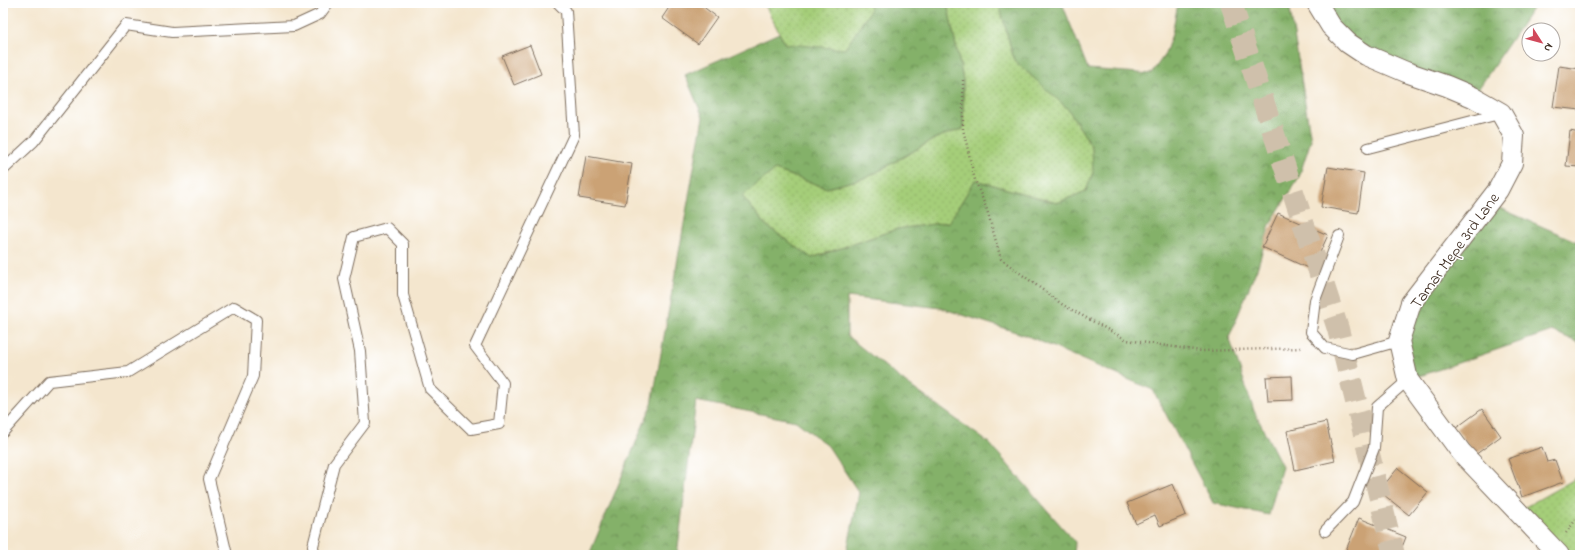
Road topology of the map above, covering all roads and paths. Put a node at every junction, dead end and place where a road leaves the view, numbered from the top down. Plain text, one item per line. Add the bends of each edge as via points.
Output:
1 (328, 3) edge
2 (558, 3) edge
3 (1317, 3) edge
4 (963, 80) dead end
5 (1501, 113) junction
6 (1368, 148) dead end
7 (3, 170) edge
8 (1339, 236) dead end
9 (1400, 341) junction
10 (1325, 348) junction
11 (1408, 380) junction
12 (3, 432) edge
13 (1325, 531) dead end
14 (227, 555) edge
15 (314, 555) edge
16 (1559, 555) edge

1 - 7 lane via 320,14 294,26 172,32 126,26 34,141
2 - 15 lane via 566,11 574,135 475,346 503,383 499,424 471,429 430,389 403,296 403,244 387,228 354,237 344,279 360,351 365,423 334,464 312,546
3 - 5 street via 1331,26 1348,43 1366,55 1473,97
4 - 10 path via 963,129 974,180 987,210 1001,259 1064,306 1127,340 1201,351
5 - 6 lane
5 - 9 street, Tamar Mepe 3rd Lane via 1514,136 1512,163 1498,190 1411,303
8 - 10 lane via 1315,300 1312,332
9 - 10 lane via 1353,354
9 - 11 street, Tamar Mepe 3rd Lane
11 - 13 lane via 1377,407 1374,448 1353,502
11 - 16 street, Tamar Mepe 3rd Lane via 1461,452
12 - 14 lane via 49,381 128,372 234,307 256,320 253,376 210,479

